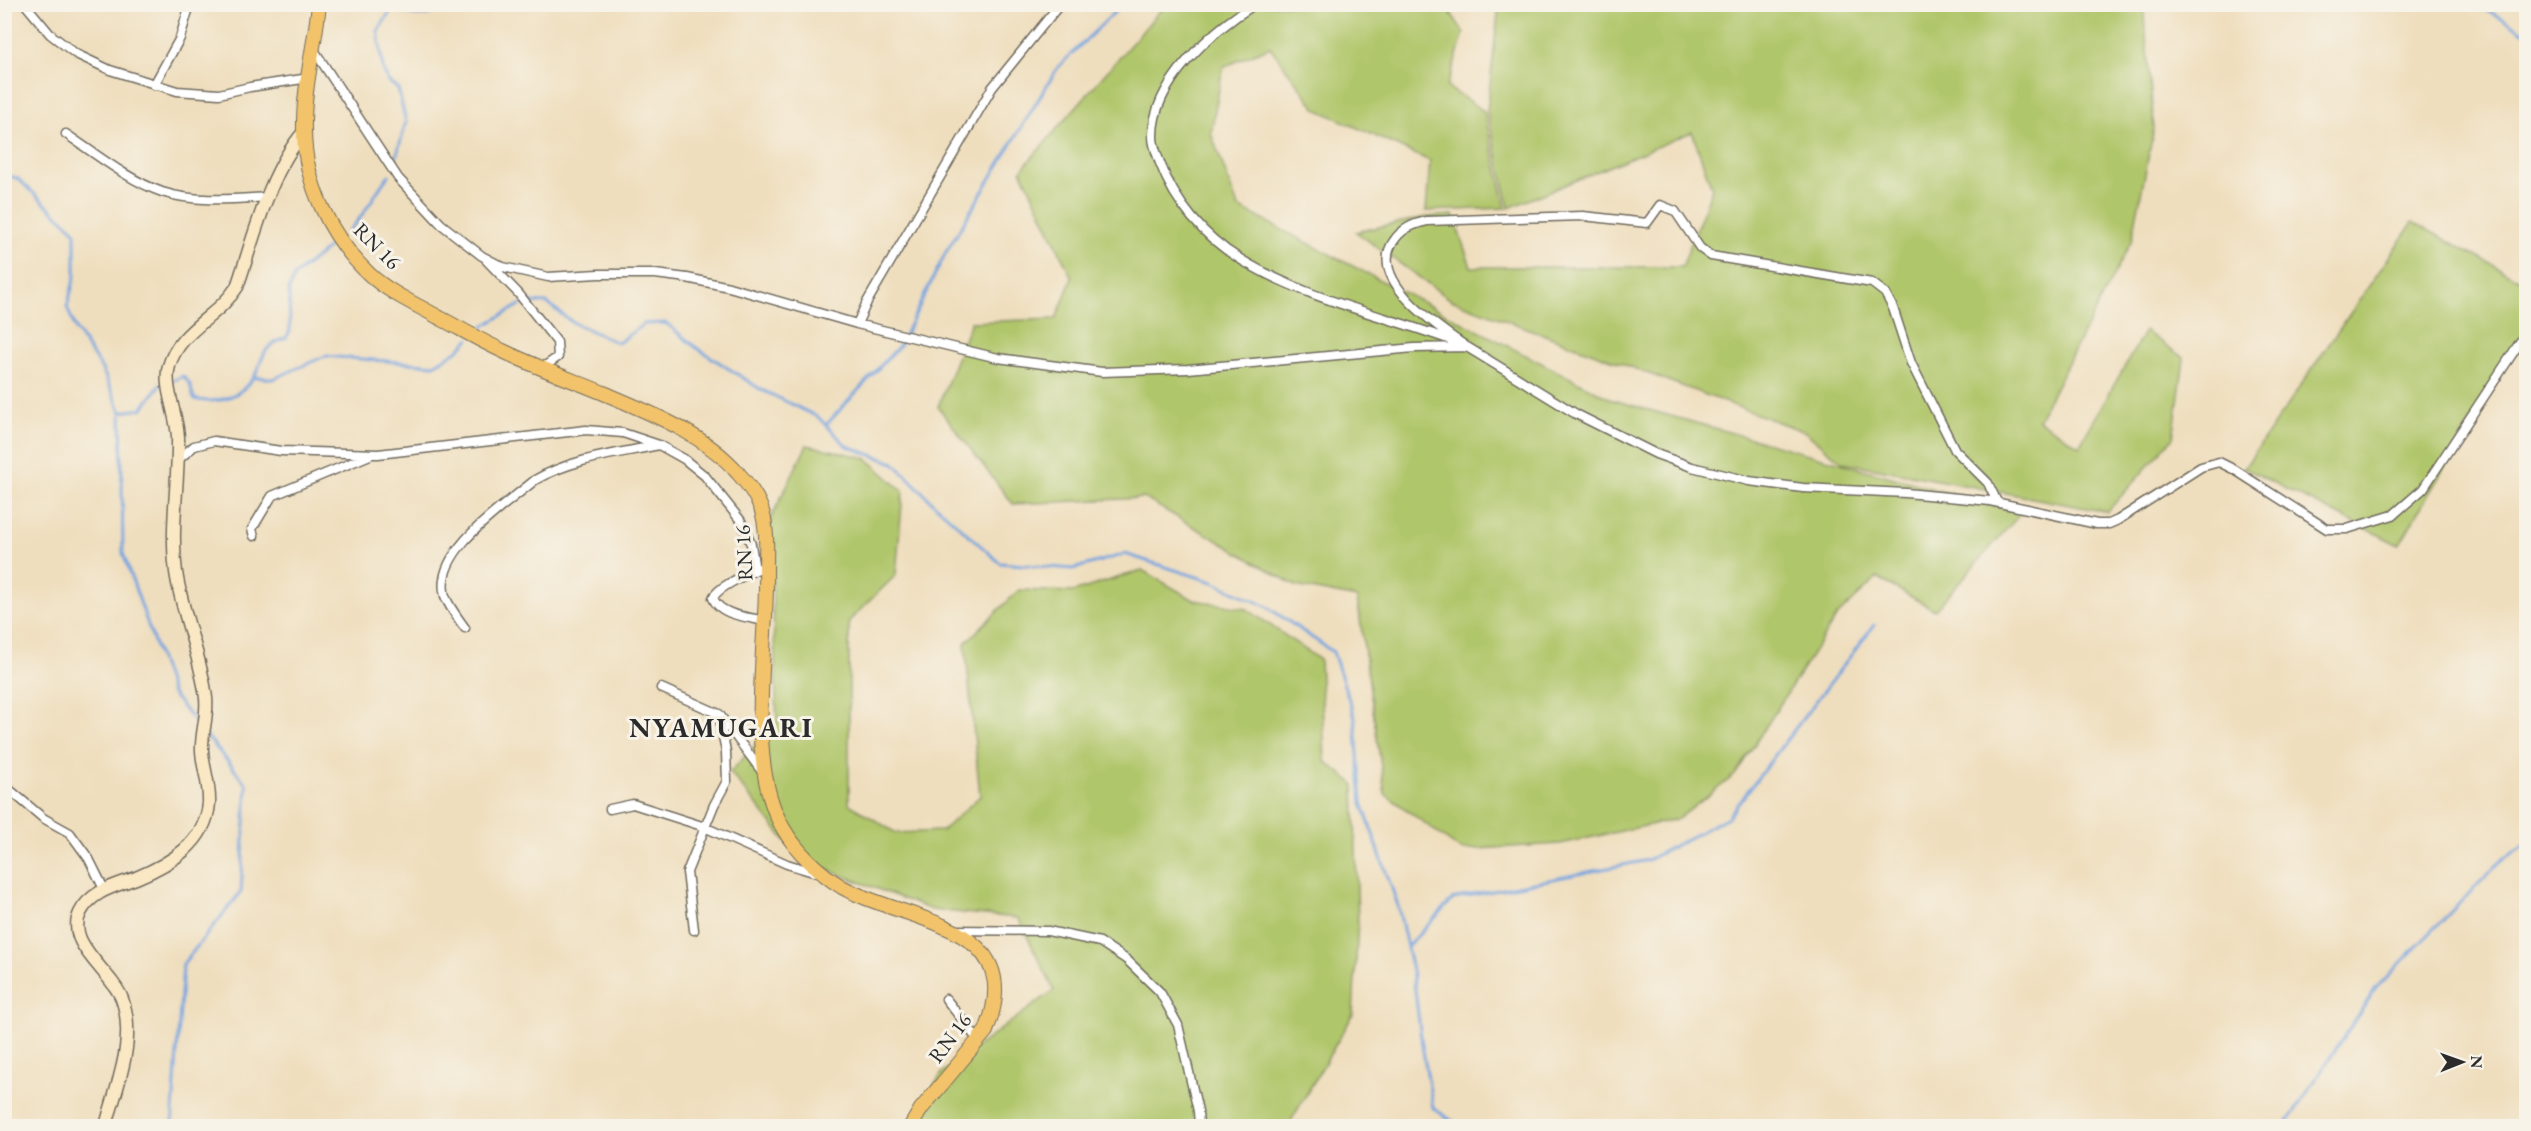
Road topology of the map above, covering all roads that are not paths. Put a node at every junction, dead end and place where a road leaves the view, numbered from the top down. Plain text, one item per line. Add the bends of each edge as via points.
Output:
1 (25, 4) edge
2 (190, 4) edge
3 (319, 4) edge
4 (1060, 4) edge
5 (1255, 4) edge
6 (314, 50) junction
7 (309, 78) junction
8 (154, 85) junction
9 (304, 132) junction
10 (66, 134) dead end
11 (269, 197) junction
12 (482, 256) junction
13 (856, 324) junction
14 (2526, 333) edge
15 (1467, 347) junction
16 (542, 368) junction
17 (659, 445) junction
18 (373, 454) junction
19 (178, 460) junction
20 (1997, 502) junction
21 (254, 536) dead end
22 (761, 567) junction
23 (765, 621) junction
24 (465, 628) dead end
25 (661, 688) dead end
26 (719, 714) junction
27 (765, 776) junction
28 (4, 785) edge
29 (610, 810) dead end
30 (705, 827) junction
31 (826, 876) junction
32 (104, 889) junction
33 (694, 930) dead end
34 (954, 930) junction
35 (946, 999) dead end
36 (978, 1040) junction
37 (106, 1126) edge
38 (911, 1126) edge
39 (1199, 1126) edge

1 - 8 street via 50,34 76,54
2 - 8 street via 180,38
3 - 6 main road, RN 16 / RN 16
4 - 13 street via 992,88
5 - 15 street via 1207,38 1187,59 1161,100 1153,136 1156,151 1184,210 1239,259 1257,268 1321,297
6 - 7 main road, RN 16 / RN 16
6 - 12 street via 393,172 441,224
7 - 8 street via 211,94 177,92
7 - 9 main road, RN 16 / RN 16
9 - 11 main road via 291,148
9 - 16 main road, RN 16 / RN 16 via 317,197 338,241 371,276 502,351
10 - 11 street via 161,192 215,200
11 - 19 main road via 237,287 227,302 178,345 168,367
12 - 13 street via 503,267 548,277 655,274 687,278
12 - 16 street via 557,342 558,357
13 - 15 street via 999,358 1121,372
14 - 20 street via 2423,489 2393,515 2347,530 2327,529 2219,462 2201,467 2109,524
15 - 20 street via 1576,414 1656,454 1692,467 1749,481 1803,488
15 - 20 street via 1427,319 1400,291 1387,265 1388,252 1399,233 1412,224 1427,221 1583,216 1647,223 1660,205 1675,211 1700,248 1711,256 1872,283 1885,293 1911,363 1955,450 1988,483
16 - 22 main road, RN 16 / RN 16 via 635,406 721,456 740,475 760,505 766,529
17 - 18 street via 623,433 586,430
17 - 22 street via 705,476 741,522
17 - 24 street via 575,462 546,474 464,540 446,567 444,579 445,596
18 - 19 street via 281,451 214,441 194,446
18 - 21 street via 272,496 252,529
19 - 32 main road via 173,550 206,699 202,741 210,788 206,822 189,847 156,868
22 - 23 main road, RN 16 / RN 16
22 - 23 street via 715,593 713,598 725,611
23 - 27 main road, RN 16 / RN 16 via 761,733
25 - 26 street
26 - 27 street
26 - 30 street via 727,781
27 - 31 main road, RN 16 / RN 16 via 783,828
28 - 32 street via 43,818 70,833
29 - 30 street via 633,804
30 - 31 street via 787,864
30 - 33 street via 687,872
31 - 34 main road, RN 16 / RN 16 via 876,902
32 - 37 main road via 89,901 77,927 78,938 112,980 127,1019 123,1062
34 - 36 main road, RN 16 / RN 16 via 987,959 994,976 992,1016
34 - 39 street via 1048,931 1100,942 1127,960 1160,992 1178,1024
35 - 36 street
36 - 38 main road, RN 16 / RN 16

